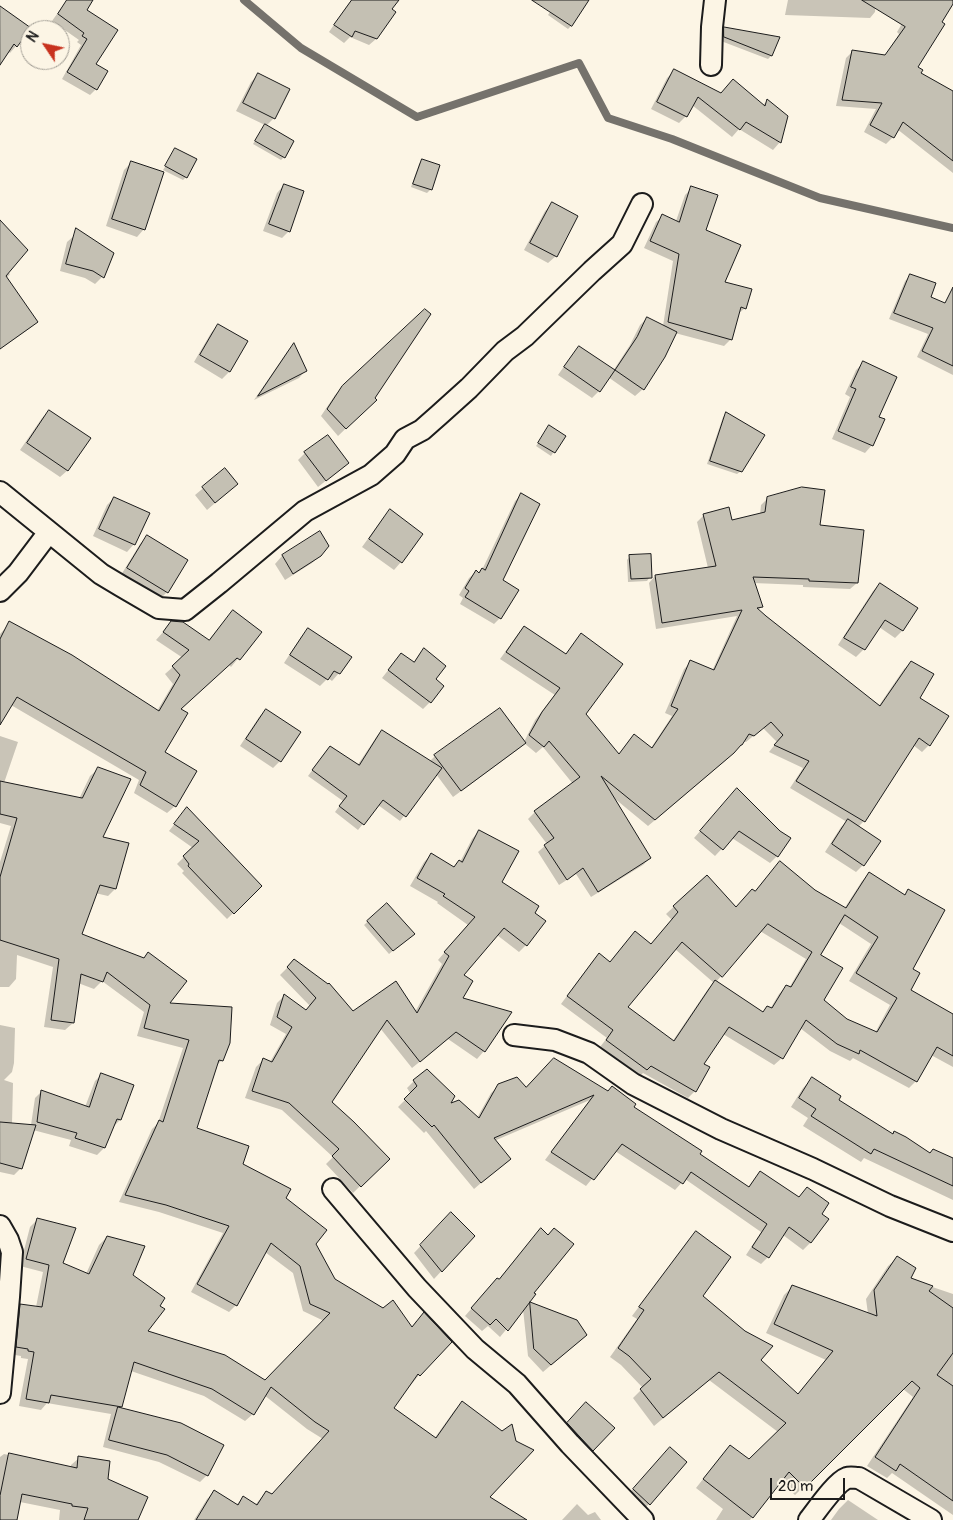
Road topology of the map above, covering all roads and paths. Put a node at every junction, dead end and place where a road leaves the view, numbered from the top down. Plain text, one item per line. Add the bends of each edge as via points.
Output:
1 (715, 0) edge
2 (711, 65) dead end
3 (642, 204) dead end
4 (0, 492) edge
5 (50, 532) junction
6 (0, 591) edge
7 (514, 1035) dead end
8 (332, 1189) dead end
9 (0, 1226) edge
10 (953, 1231) edge
11 (0, 1392) edge
12 (643, 1520) edge
13 (809, 1520) edge
14 (931, 1520) edge

1 - 2 street
3 - 5 street via 622,244 445,410 422,430 405,439 395,454 371,475 305,511 185,610 159,608 101,574
4 - 5 street
5 - 6 street
7 - 10 street via 555,1040 589,1053 633,1084 721,1129
8 - 12 street via 417,1288 475,1349 517,1384
9 - 11 street via 12,1252
13 - 14 street via 839,1483 847,1478 859,1478

